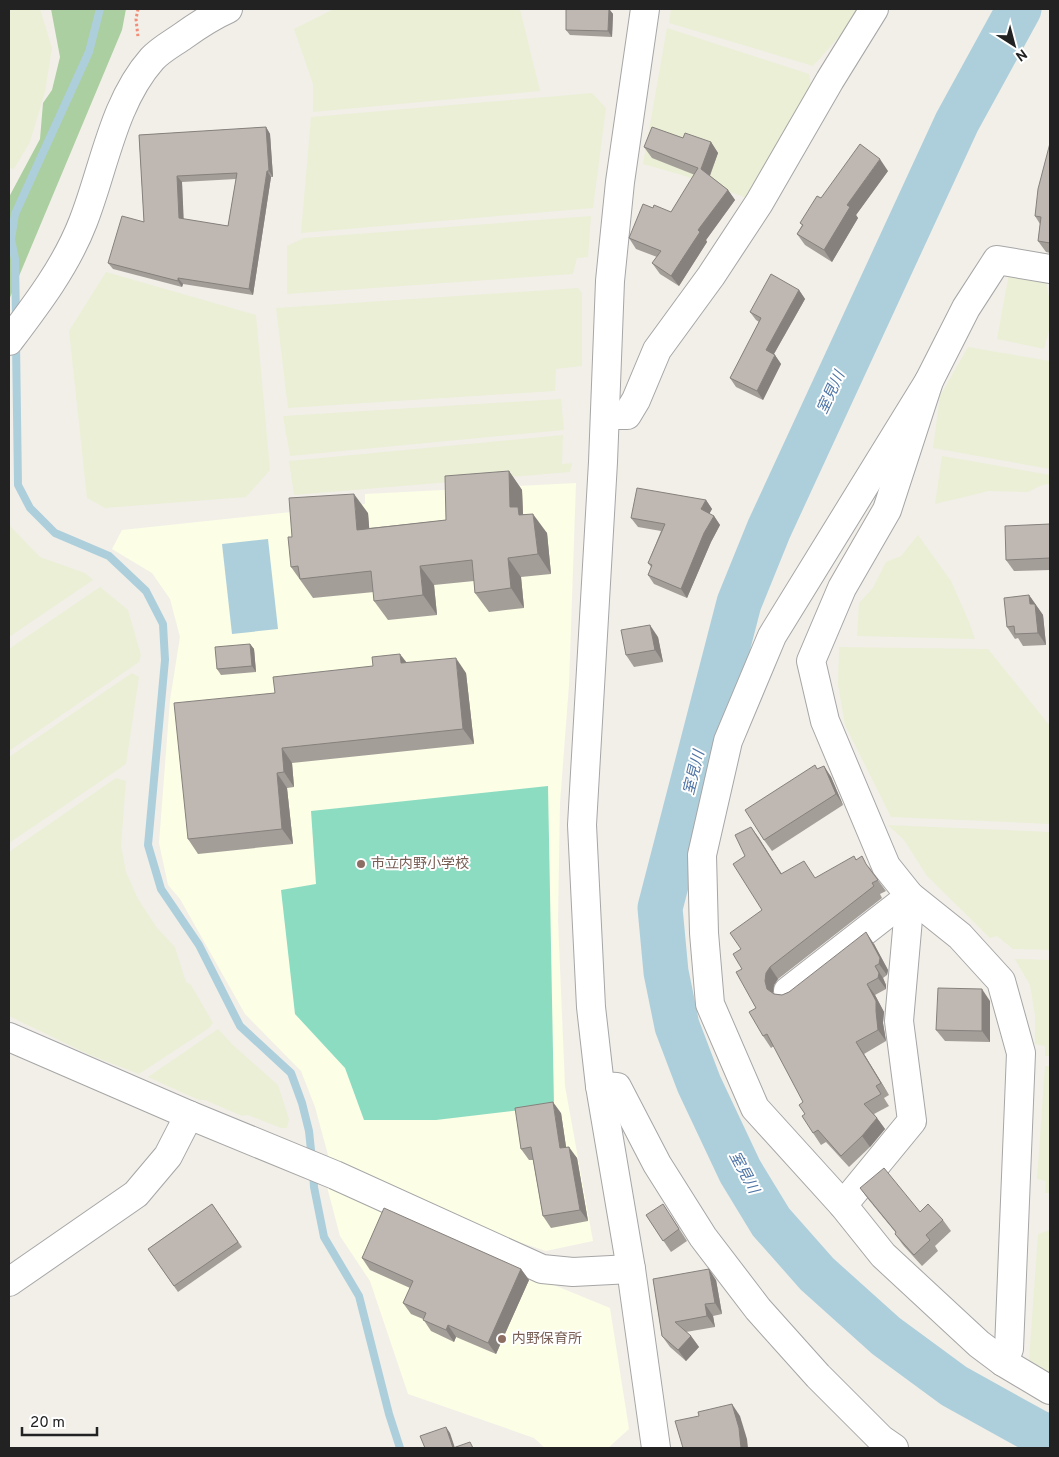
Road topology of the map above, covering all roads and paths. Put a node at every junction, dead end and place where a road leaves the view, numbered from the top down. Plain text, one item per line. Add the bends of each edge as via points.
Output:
1 (228, 9) edge
2 (645, 9) edge
3 (874, 9) edge
4 (1050, 270) edge
5 (9, 341) edge
6 (929, 381) junction
7 (605, 415) junction
8 (910, 896) junction
9 (788, 991) edge
10 (9, 1037) edge
11 (600, 1086) junction
12 (189, 1115) junction
13 (843, 1205) junction
14 (631, 1269) junction
15 (9, 1282) edge
16 (1003, 1362) junction
17 (1050, 1390) edge
18 (656, 1448) edge
19 (894, 1448) edge

1 - 5 street via 200,24 153,58 136,82 121,112 75,242 41,299
2 - 7 street via 620,182 610,282
3 - 7 street via 759,203 657,350 627,415
4 - 6 street via 997,260 966,308
6 - 8 street via 887,510 842,588 811,660 825,721 886,866
6 - 13 street via 772,636 728,741 702,855 710,1004 755,1108
7 - 11 street via 582,825 590,1007
8 - 9 street
8 - 13 street via 899,1021 912,1122
8 - 16 street via 960,936 1001,981 1021,1053 1009,1349
10 - 12 street
11 - 14 street
11 - 19 street via 617,1087 657,1164 703,1237 758,1309 818,1376
12 - 14 street via 335,1175 542,1269 573,1272
12 - 15 street via 168,1156 136,1194
13 - 16 street via 883,1255 978,1344
14 - 18 street
16 - 17 street

